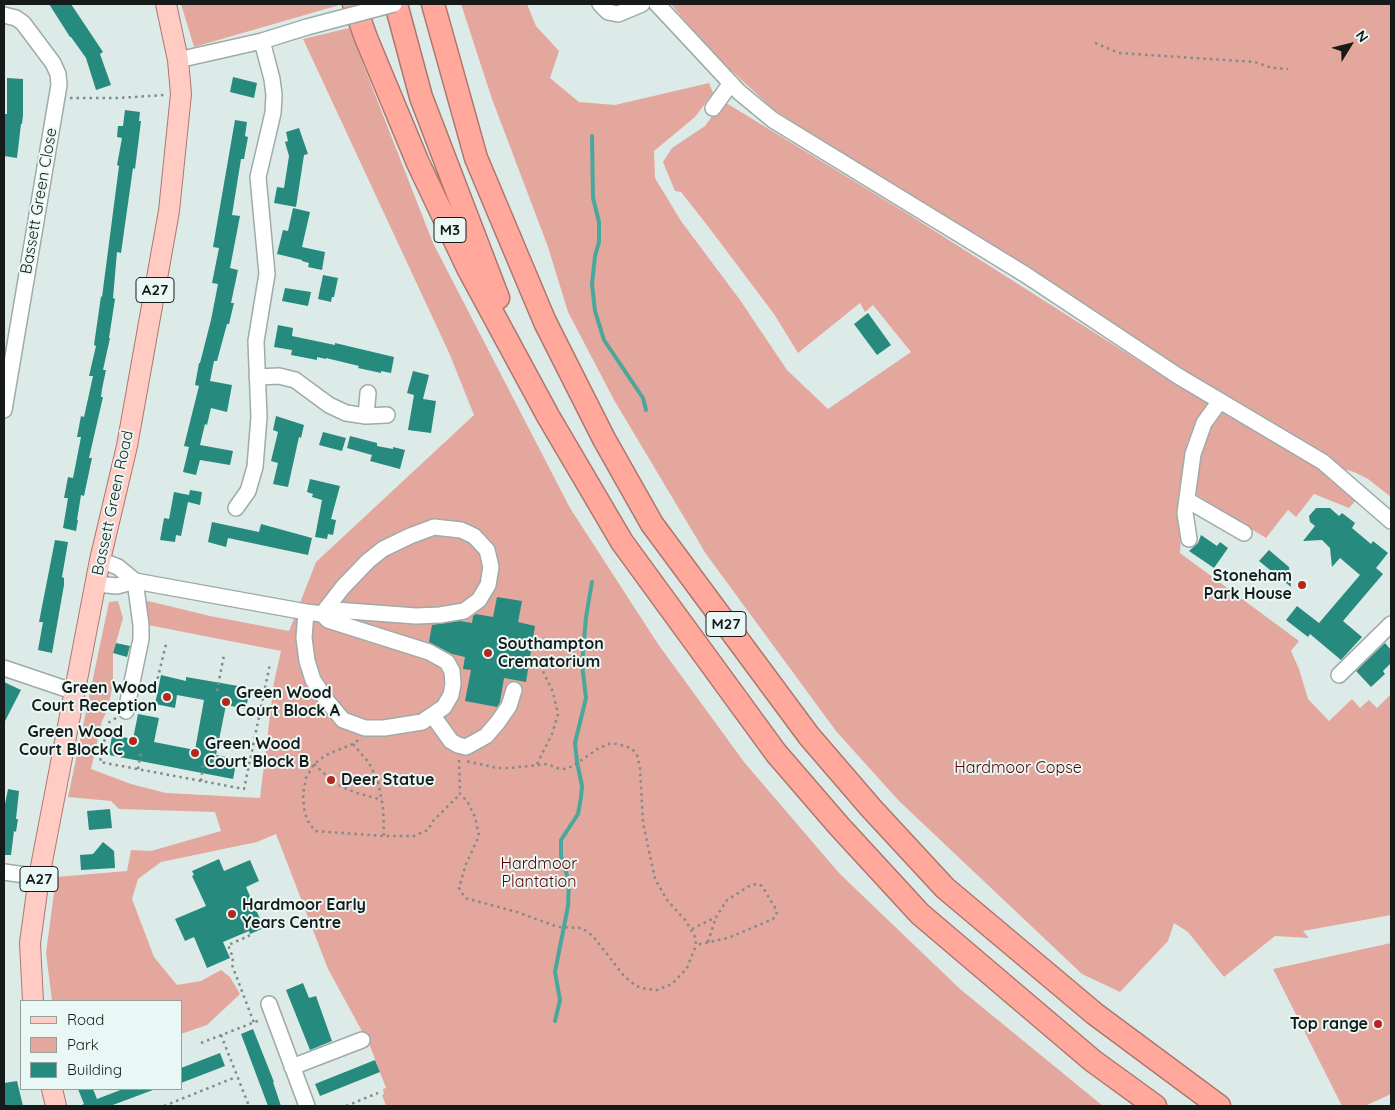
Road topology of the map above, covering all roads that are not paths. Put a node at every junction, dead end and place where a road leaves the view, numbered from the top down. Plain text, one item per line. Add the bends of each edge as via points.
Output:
1 (166, 4) edge
2 (354, 4) edge
3 (395, 4) edge
4 (434, 4) edge
5 (600, 4) edge
6 (642, 4) edge
7 (657, 4) edge
8 (4, 15) edge
9 (262, 41) junction
10 (178, 60) junction
11 (731, 83) junction
12 (713, 108) dead end
13 (257, 377) junction
14 (368, 393) dead end
15 (1220, 401) junction
16 (4, 410) edge
17 (387, 415) dead end
18 (366, 416) junction
19 (548, 416) junction
20 (1187, 500) junction
21 (236, 508) dead end
22 (1391, 521) edge
23 (1244, 533) dead end
24 (1189, 539) dead end
25 (100, 560) junction
26 (135, 581) junction
27 (96, 584) junction
28 (306, 612) junction
29 (322, 614) junction
30 (1391, 624) edge
31 (4, 668) edge
32 (1339, 675) dead end
33 (514, 690) dead end
34 (75, 692) junction
35 (126, 711) road end
36 (433, 716) junction
37 (4, 872) edge
38 (39, 877) junction
39 (33, 1000) edge
40 (271, 1010) road end
41 (362, 1040) dead end
42 (292, 1067) junction
43 (52, 1090) edge
44 (56, 1106) edge
45 (307, 1106) edge
46 (1155, 1106) edge
47 (1219, 1106) edge

1 - 10 main road, Bassett Green Road / A27
2 - 19 highway, M3 via 418,163 468,268
3 - 9 street, bridge
3 - 19 highway, M27 via 421,97 481,258
4 - 47 highway, M27 via 476,158 541,313 604,439 652,524 809,736 945,888 1095,1014
5 - 6 street via 608,12 618,14
7 - 11 street
8 - 16 street, Bassett Green Close via 23,22 52,63 59,85
9 - 10 street
9 - 13 street via 274,94 273,113 258,177 267,274 256,342
10 - 25 main road, Bassett Green Road / A27 via 181,94 169,211 127,446
11 - 12 street
11 - 15 street via 773,120 1026,275
13 - 18 street via 279,376 295,380 329,405
13 - 21 street via 259,417 255,493
14 - 18 street
15 - 20 street via 1204,423 1193,454
15 - 22 street via 1323,462
17 - 18 street
19 - 46 highway, M27 via 622,542 776,753 839,826 920,914 1093,1062
20 - 23 street
20 - 24 street via 1185,513
25 - 26 street via 118,567
25 - 27 main road, Bassett Green Road / A27
26 - 27 street via 117,586
26 - 28 street
26 - 35 street via 141,639
27 - 34 main road, Bassett Green Road / A27
28 - 29 street
28 - 36 street via 304,638 307,661 314,680 343,720 365,728 384,728 422,722
29 - 29 street via 335,610 416,616 464,611 479,600 488,585 492,567 487,550 474,536 461,530 434,527 410,536 368,561
29 - 36 street via 328,620 429,652 447,662 452,671 451,695
30 - 32 street
31 - 34 street
33 - 36 street via 509,706 486,736 459,753
34 - 38 main road, Bassett Green Road / A27
37 - 38 street
38 - 39 main road, Bassett Green Road / A27 via 30,943
40 - 42 street
41 - 42 street
42 - 45 street
43 - 44 main road

